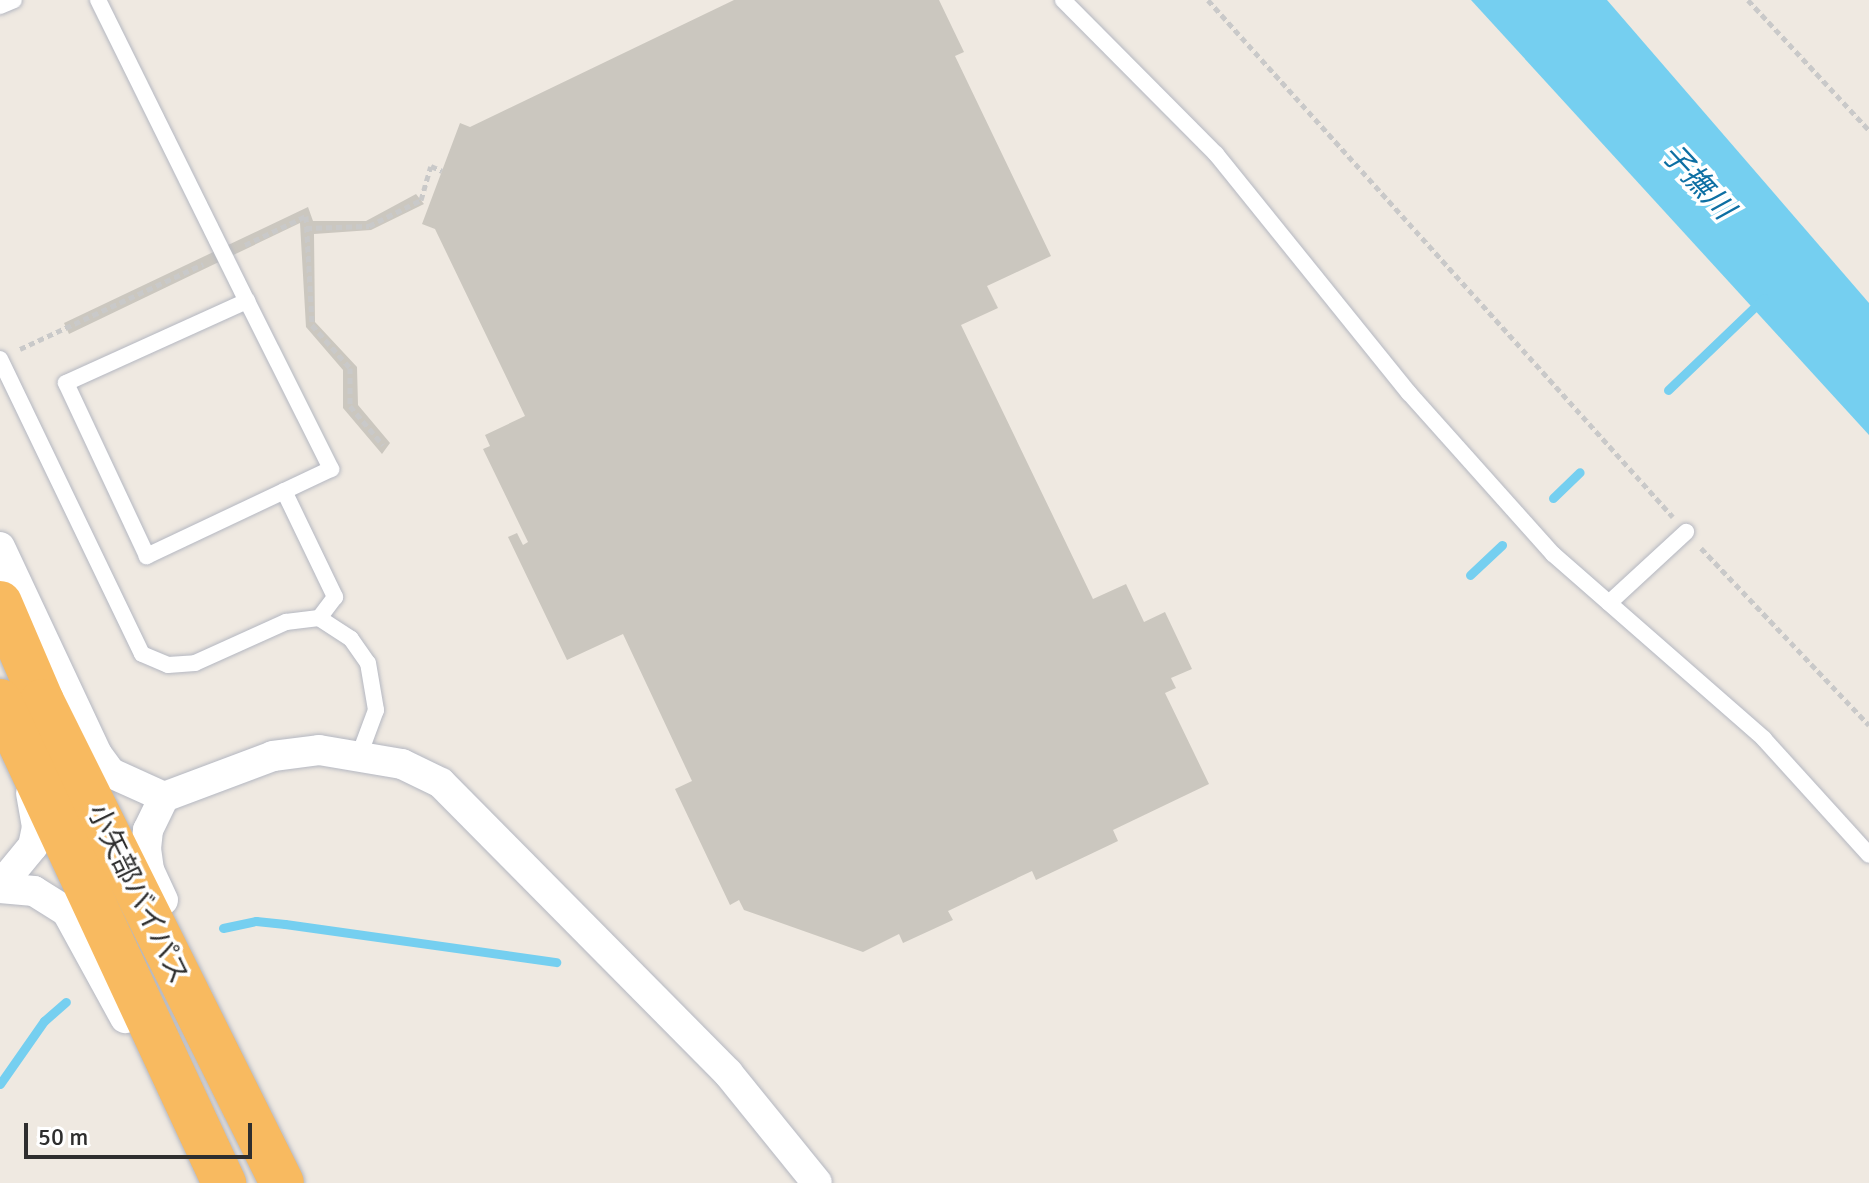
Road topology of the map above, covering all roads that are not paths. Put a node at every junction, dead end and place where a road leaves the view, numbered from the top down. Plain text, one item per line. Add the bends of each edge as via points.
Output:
1 (14, 0) edge
2 (98, 0) edge
3 (1063, 0) edge
4 (0, 6) edge
5 (247, 301) junction
6 (0, 359) edge
7 (284, 491) junction
8 (1686, 532) road end
9 (0, 547) edge
10 (0, 603) edge
11 (1609, 603) junction
12 (319, 618) junction
13 (0, 701) edge
14 (0, 722) edge
15 (360, 753) junction
16 (164, 797) junction
17 (1869, 855) edge
18 (0, 887) edge
19 (211, 1183) edge
20 (224, 1183) edge
21 (282, 1183) edge
22 (291, 1183) edge
23 (817, 1183) edge

1 - 4 lane
2 - 5 lane
3 - 11 lane via 1216,154 1409,393 1553,554
5 - 7 lane via 331,469
5 - 7 lane via 66,383 147,556
6 - 12 lane via 142,654 168,665 195,663 286,622
7 - 12 lane via 335,597
8 - 11 lane
9 - 16 street via 97,754 130,785
10 - 21 highway, 小矢部バイパス via 42,701
11 - 17 lane via 1764,739
12 - 15 lane via 351,639 368,663 376,710
13 - 20 highway, 小矢部バイパス
14 - 18 street via 35,803 37,827 33,846
15 - 16 street via 319,750 273,756
15 - 23 street via 402,764 441,783 476,814 728,1073
16 - 22 street via 148,830 149,870 266,1112
18 - 19 street via 51,899 80,930

